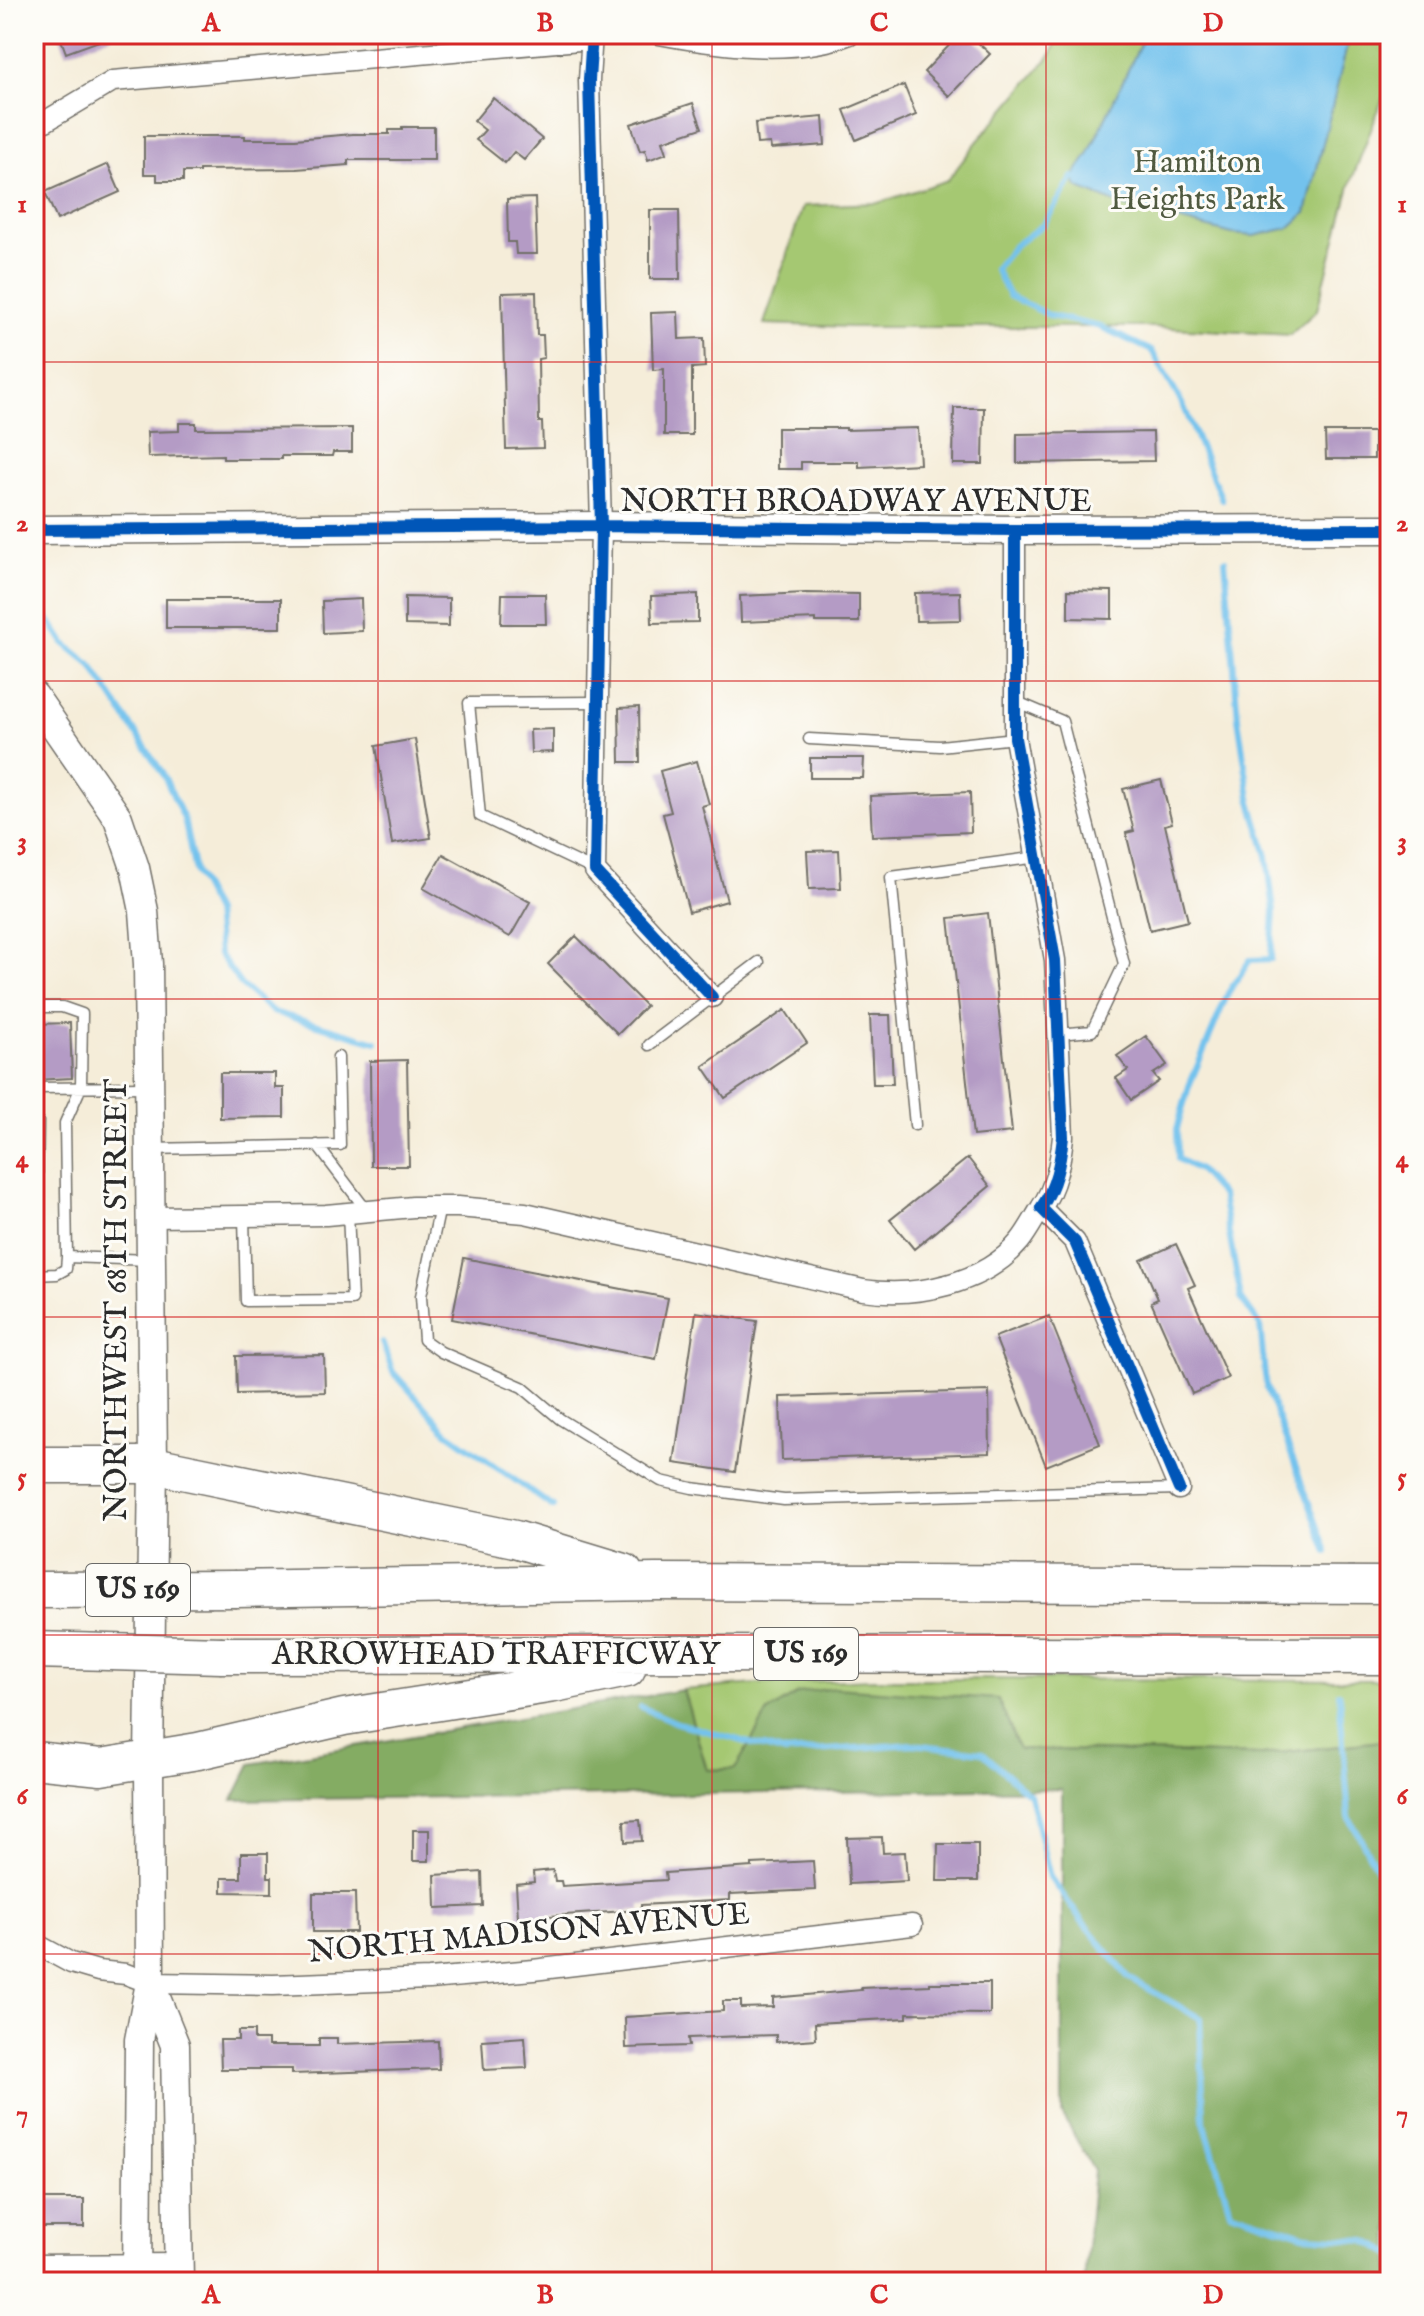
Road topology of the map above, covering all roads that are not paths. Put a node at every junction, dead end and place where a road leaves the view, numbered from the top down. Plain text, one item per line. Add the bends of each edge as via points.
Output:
1 (659, 34) edge
2 (850, 34) edge
3 (592, 36) edge
4 (46, 121) dead end
5 (601, 526) junction
6 (1390, 529) edge
7 (34, 530) edge
8 (1015, 530) junction
9 (34, 696) edge
10 (1015, 701) junction
11 (599, 702) junction
12 (1015, 738) junction
13 (809, 739) dead end
14 (1038, 857) junction
15 (595, 871) junction
16 (759, 962) dead end
17 (712, 997) junction
18 (34, 1007) edge
19 (1058, 1034) junction
20 (649, 1045) dead end
21 (338, 1057) dead end
22 (81, 1087) junction
23 (150, 1087) junction
24 (34, 1088) edge
25 (34, 1118) edge
26 (915, 1125) dead end
27 (317, 1145) junction
28 (150, 1149) junction
29 (440, 1207) junction
30 (1041, 1208) junction
31 (358, 1212) junction
32 (244, 1216) junction
33 (151, 1217) junction
34 (67, 1257) junction
35 (152, 1260) junction
36 (35, 1275) edge
37 (34, 1465) edge
38 (153, 1465) junction
39 (1179, 1489) joint
40 (656, 1582) junction
41 (1390, 1585) edge
42 (37, 1590) edge
43 (34, 1650) edge
44 (701, 1654) junction
45 (1390, 1656) edge
46 (34, 1760) edge
47 (149, 1760) junction
48 (912, 1925) dead end
49 (34, 1943) edge
50 (150, 1983) junction
51 (34, 2265) edge
52 (137, 2273) edge
53 (179, 2273) edge

1 - 2 street via 769,46 818,44
3 - 4 street via 113,81
3 - 5 street
5 - 7 main road, NORTH BROADWAY AVENUE
5 - 8 main road, NORTH BROADWAY AVENUE
5 - 11 street
6 - 8 main road, NORTH BROADWAY AVENUE
8 - 10 street
9 - 23 main road, NORTHWEST 68TH STREET via 118,818 135,868 148,964
10 - 12 street
10 - 19 lane via 1062,721 1124,964 1092,1031
11 - 15 street
11 - 15 lane via 469,703 480,816
12 - 13 lane via 940,746
12 - 14 street
14 - 19 street via 1055,960
14 - 26 lane via 891,877
15 - 17 street
16 - 17 lane
17 - 20 lane
18 - 22 lane via 62,1007 82,1014
19 - 30 street via 1063,1137 1060,1166
21 - 27 lane via 340,1145
22 - 23 lane
22 - 24 lane
22 - 34 lane via 65,1123
23 - 28 main road, NORTHWEST 68TH STREET
25 - 36 lane
27 - 28 lane
27 - 31 lane
28 - 33 main road, NORTHWEST 68TH STREET
29 - 30 street via 525,1213 894,1293 925,1291 983,1270 1019,1242
29 - 31 street
29 - 39 lane via 421,1296 424,1340 522,1387 560,1419 661,1481 784,1500
30 - 39 street via 1075,1242
31 - 32 street
31 - 32 lane via 352,1300 246,1301
32 - 33 street
33 - 35 main road, NORTHWEST 68TH STREET
34 - 35 lane
34 - 36 lane via 66,1269
35 - 38 main road, NORTHWEST 68TH STREET
37 - 38 highway
38 - 40 highway via 515,1539
38 - 47 main road, NORTHWEST 68TH STREET
40 - 41 highway, ARROWHEAD TRAFFICWAY / US 169
40 - 42 highway, ARROWHEAD TRAFFICWAY / US 169, bridge
43 - 44 highway, ARROWHEAD TRAFFICWAY / US 169, bridge
44 - 45 highway, ARROWHEAD TRAFFICWAY / US 169
44 - 47 highway via 344,1717
46 - 47 highway via 101,1767
47 - 50 main road, NORTHWEST 68TH STREET
48 - 50 street, NORTH MADISON AVENUE via 429,1979
49 - 50 street, NORTH MADISON AVENUE via 71,1963
50 - 52 main road, NORTHWEST 68TH STREET via 139,2040
50 - 53 main road, NORTHWEST 68TH STREET via 175,2045
51 - 52 street
52 - 53 street

